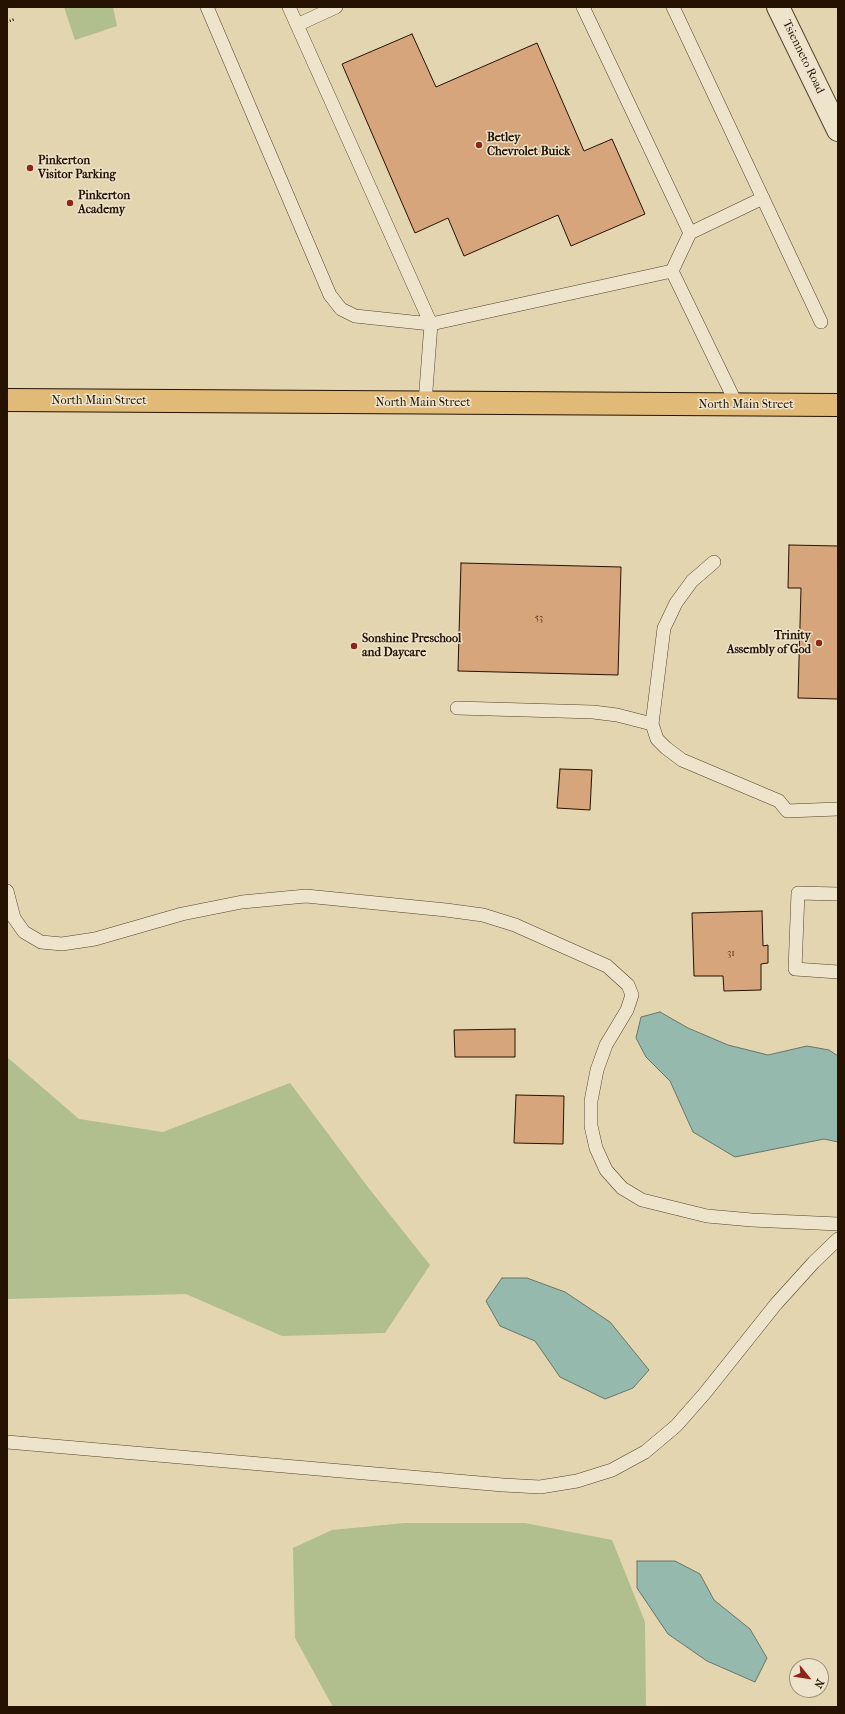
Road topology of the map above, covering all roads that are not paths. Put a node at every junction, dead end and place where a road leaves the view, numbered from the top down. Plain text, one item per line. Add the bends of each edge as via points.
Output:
1 (207, 7) edge
2 (289, 7) edge
3 (336, 7) edge
4 (583, 7) edge
5 (673, 7) edge
6 (778, 7) edge
7 (297, 25) junction
8 (838, 130) edge
9 (763, 198) junction
10 (690, 233) junction
11 (672, 271) junction
12 (821, 322) dead end
13 (432, 324) junction
14 (7, 400) edge
15 (425, 403) junction
16 (737, 405) junction
17 (838, 405) edge
18 (714, 562) dead end
19 (457, 708) dead end
20 (652, 724) junction
21 (838, 809) edge
22 (7, 891) edge
23 (838, 894) edge
24 (838, 972) edge
25 (838, 1224) edge
26 (838, 1239) edge
27 (7, 1442) edge

1 - 13 lane via 330,296 341,309 355,316
2 - 7 lane
3 - 7 lane
4 - 10 lane
5 - 9 lane
6 - 8 street, Tsienneto Road
7 - 13 lane
9 - 10 lane
9 - 12 lane
10 - 11 lane
11 - 13 lane
11 - 16 lane
13 - 15 lane
14 - 15 main road, North Main Street
15 - 16 main road, North Main Street
16 - 17 main road, North Main Street
18 - 20 lane via 692,581 676,603 664,628
19 - 20 lane via 593,712
20 - 21 lane via 657,739 682,760 779,801 787,811
22 - 25 lane via 14,918 24,932 41,942 62,944 95,939 182,914 242,902 306,896 483,915 515,925 607,966 628,985 632,995 627,1010 606,1045 591,1101 591,1126 596,1148 606,1170 622,1188 642,1200 707,1216
23 - 24 lane via 798,893 795,969
26 - 27 lane via 776,1304 676,1426 645,1452 612,1470 577,1481 540,1487 503,1485

